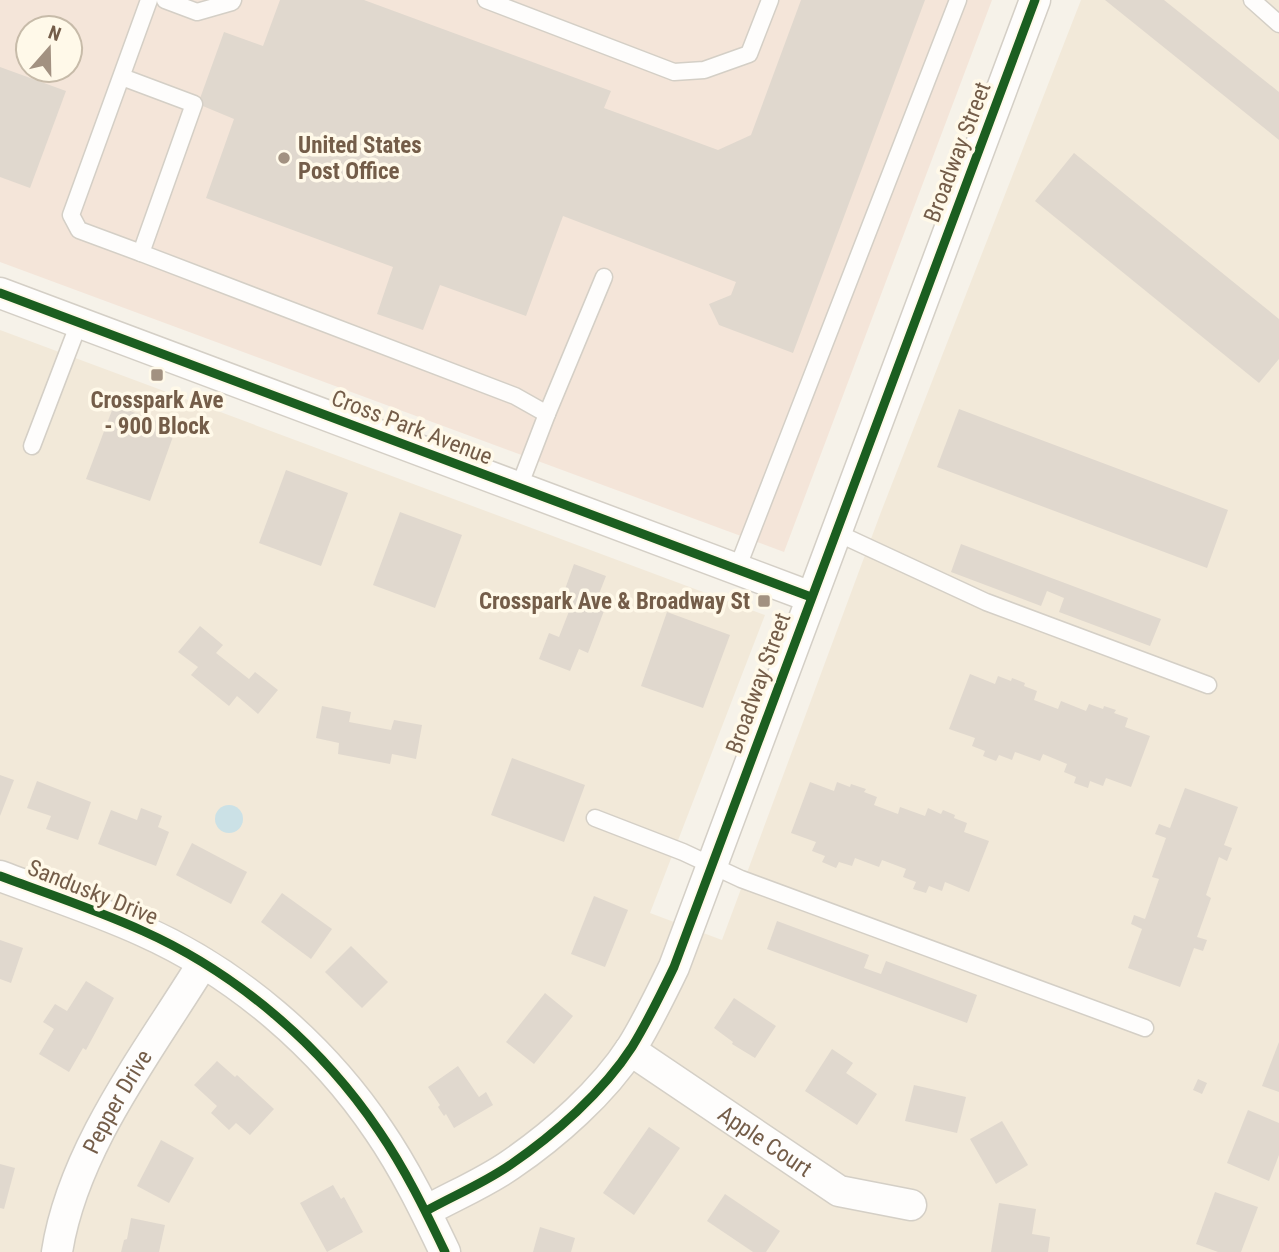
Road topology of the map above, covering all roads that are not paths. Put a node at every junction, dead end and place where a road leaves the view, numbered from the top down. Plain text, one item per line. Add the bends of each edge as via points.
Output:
1 (149, 0) edge
2 (165, 0) edge
3 (233, 0) edge
4 (486, 0) edge
5 (770, 0) edge
6 (958, 0) edge
7 (1035, 0) edge
8 (1252, 0) edge
9 (1279, 24) edge
10 (121, 77) junction
11 (141, 253) junction
12 (604, 277) dead end
13 (0, 293) edge
14 (79, 323) junction
15 (547, 414) junction
16 (32, 446) dead end
17 (519, 487) junction
18 (835, 532) junction
19 (737, 569) junction
20 (811, 597) junction
21 (1208, 685) dead end
22 (595, 818) dead end
23 (712, 866) junction
24 (0, 876) edge
25 (203, 963) junction
26 (1146, 1028) dead end
27 (630, 1050) junction
28 (911, 1205) dead end
29 (426, 1211) junction
30 (57, 1252) edge
31 (445, 1252) edge

1 - 10 lane
2 - 3 lane via 197,12
4 - 5 lane via 674,72 704,70 750,54
6 - 19 lane
7 - 18 street, Broadway Street
8 - 9 lane
10 - 11 lane via 71,215 79,230
10 - 11 lane via 194,104
11 - 15 lane via 515,396
12 - 15 lane
13 - 14 street, Cross Park Avenue
14 - 16 lane
14 - 17 street, Cross Park Avenue
15 - 17 lane
17 - 19 street, Cross Park Avenue
18 - 20 street, Broadway Street
18 - 21 lane via 986,601
19 - 20 street, Cross Park Avenue
20 - 23 street, Broadway Street
22 - 23 lane
23 - 26 lane
23 - 27 street, Broadway Street via 674,967
24 - 25 street, Sandusky Drive via 145,932
25 - 29 street, Sandusky Drive via 257,1001 345,1085 379,1130
25 - 30 street, Pepper Drive via 102,1126 77,1179
27 - 28 street, Apple Court via 839,1191
27 - 29 street, Broadway Street via 549,1136 508,1167
29 - 31 street, Sandusky Drive

